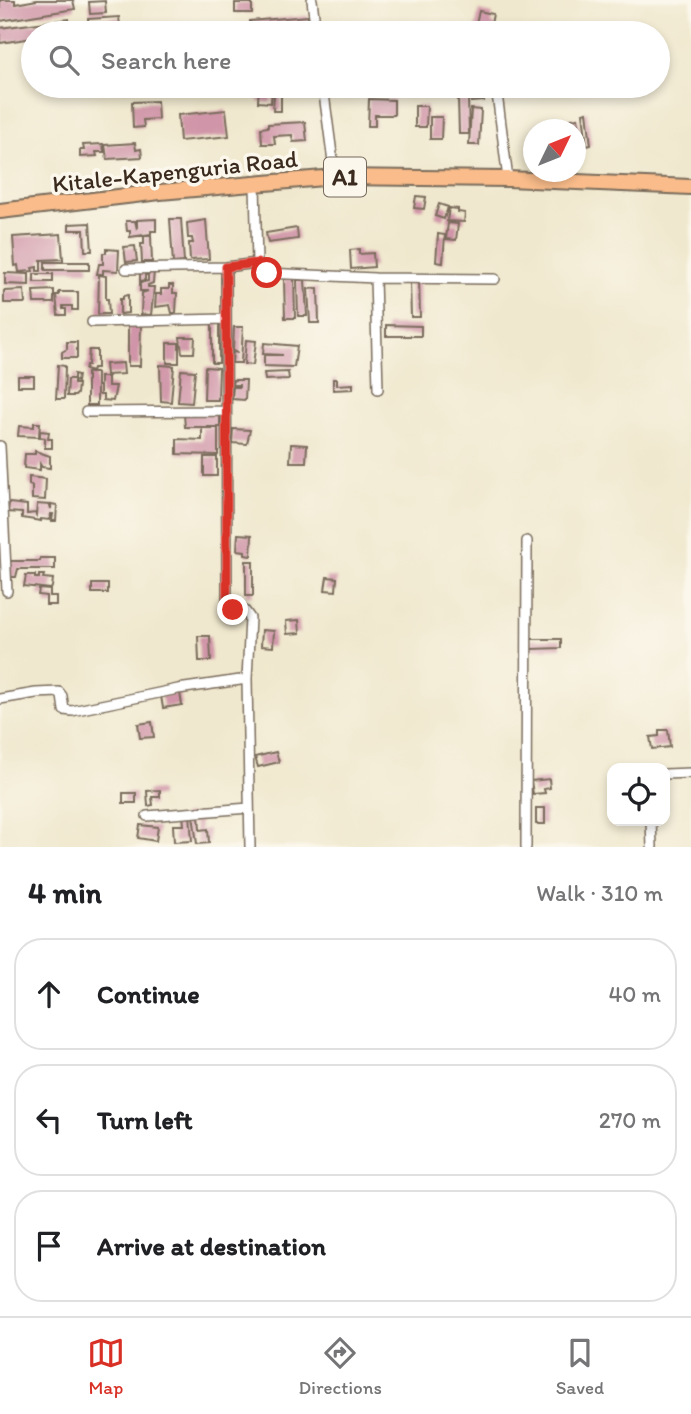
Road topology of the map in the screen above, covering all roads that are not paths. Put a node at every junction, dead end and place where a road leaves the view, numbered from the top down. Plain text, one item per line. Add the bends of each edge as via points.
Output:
1 (312, 0) edge
2 (315, 21) edge
3 (325, 98) edge
4 (498, 98) edge
5 (335, 177) junction
6 (508, 179) junction
7 (255, 185) junction
8 (691, 187) edge
9 (0, 211) edge
10 (257, 263) junction
11 (226, 267) junction
12 (126, 269) dead end
13 (375, 278) junction
14 (495, 279) dead end
15 (226, 319) junction
16 (92, 321) dead end
17 (378, 389) dead end
18 (226, 411) junction
19 (86, 412) dead end
20 (0, 446) edge
21 (527, 541) dead end
22 (7, 591) dead end
23 (247, 679) junction
24 (0, 699) edge
25 (691, 773) edge
26 (670, 774) edge
27 (249, 808) junction
28 (148, 816) dead end
29 (651, 826) edge
30 (250, 847) edge
31 (526, 847) edge
32 (652, 847) edge

1 - 2 street
3 - 5 street
4 - 6 street
5 - 6 highway, Kitale-Kapenguria Road / A1
5 - 7 highway, Kitale-Kapenguria Road / A1
6 - 8 highway, Kitale-Kapenguria Road / A1
7 - 9 highway, Kitale-Kapenguria Road / A1
7 - 10 street
10 - 11 street
10 - 13 street via 260,271 267,273
11 - 12 street
11 - 15 street
13 - 14 street
13 - 17 street
15 - 16 street
15 - 18 street
18 - 19 street
18 - 23 street via 227,604 250,618
20 - 22 street
21 - 31 street
23 - 24 street via 72,711 64,710 59,692
23 - 27 street
25 - 26 street
27 - 28 street
27 - 30 street
29 - 32 street

